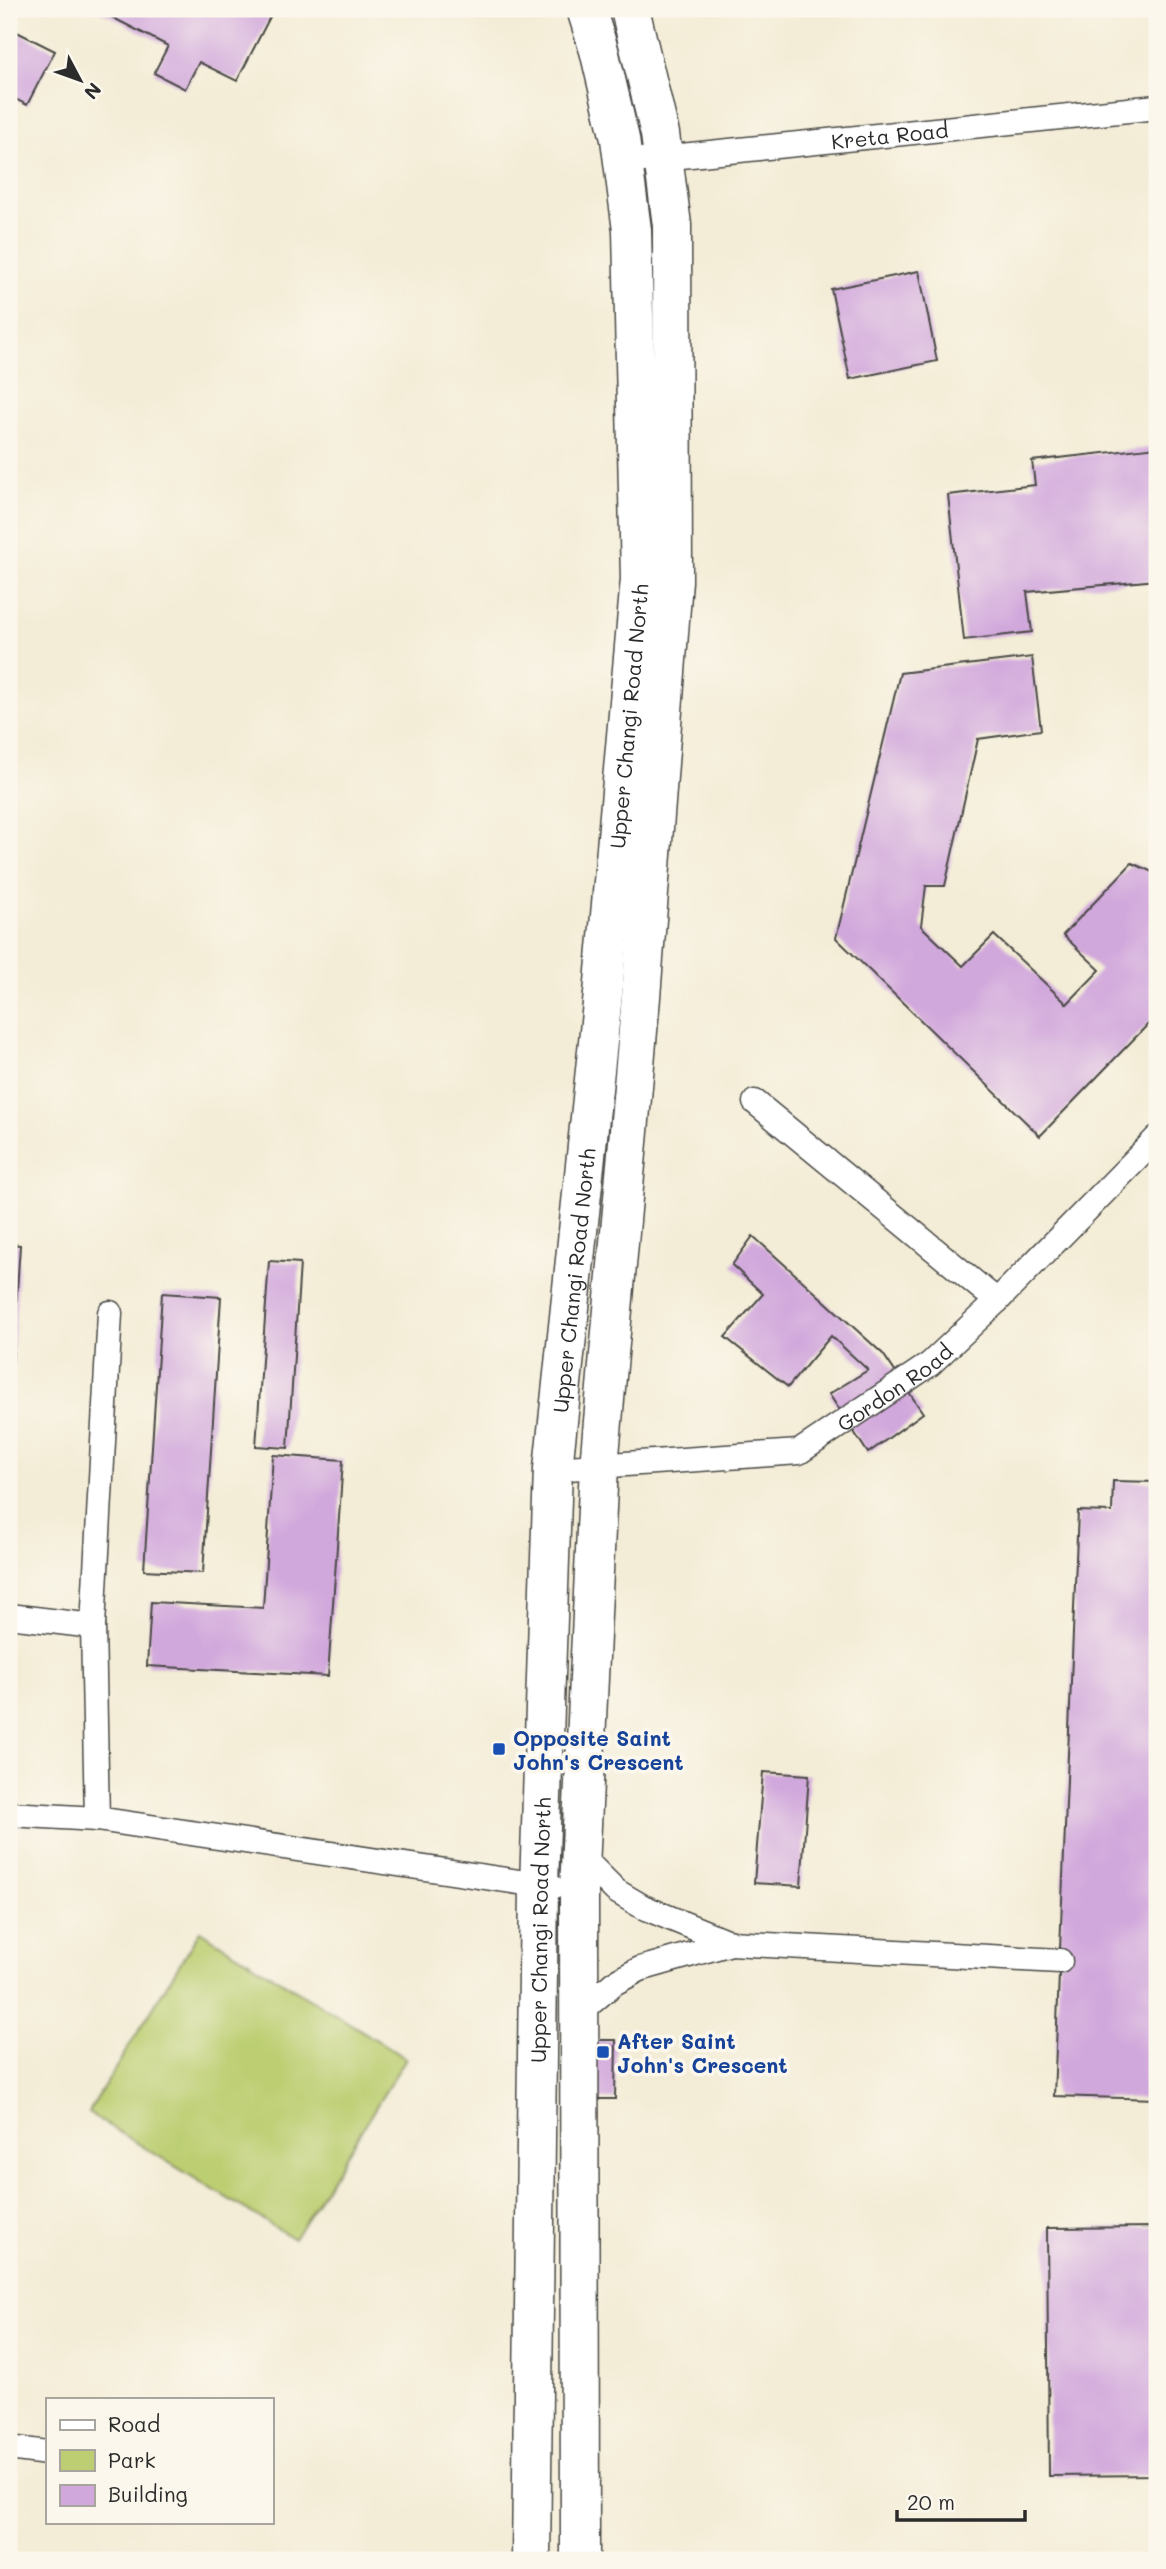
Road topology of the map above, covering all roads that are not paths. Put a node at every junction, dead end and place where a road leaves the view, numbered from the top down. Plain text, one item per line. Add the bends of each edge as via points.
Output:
1 (586, 9) edge
2 (630, 9) edge
3 (1157, 107) edge
4 (663, 158) junction
5 (623, 162) junction
6 (755, 1102) dead end
7 (1157, 1138) edge
8 (997, 1301) junction
9 (110, 1313) dead end
10 (599, 1466) junction
11 (553, 1469) junction
12 (9, 1616) edge
13 (93, 1626) junction
14 (9, 1814) edge
15 (97, 1819) junction
16 (580, 1872) junction
17 (539, 1886) junction
18 (731, 1943) junction
19 (1060, 1961) dead end
20 (579, 2013) junction
21 (9, 2448) edge
22 (46, 2453) edge
23 (531, 2560) edge
24 (580, 2560) edge

1 - 5 street, Upper Changi Road North
2 - 4 street, Upper Changi Road North
3 - 4 lane, Kreta Road
4 - 5 lane, Kreta Road
4 - 10 street, Upper Changi Road North via 672,225 673,581
5 - 11 street, Upper Changi Road North via 632,230 640,579 603,994
6 - 8 lane
7 - 8 lane, Gordon Road
8 - 10 lane, Gordon Road via 930,1364 799,1452
9 - 13 lane
10 - 11 lane, Gordon Road
10 - 16 street, Upper Changi Road North
11 - 17 street, Upper Changi Road North
12 - 13 lane
13 - 15 lane
14 - 15 lane
15 - 17 lane
16 - 17 lane
16 - 18 lane via 643,1907
16 - 20 street, Upper Changi Road North
17 - 23 street, Upper Changi Road North
18 - 19 lane
18 - 20 lane via 640,1969 614,1983
20 - 24 street, Upper Changi Road North
21 - 22 lane

